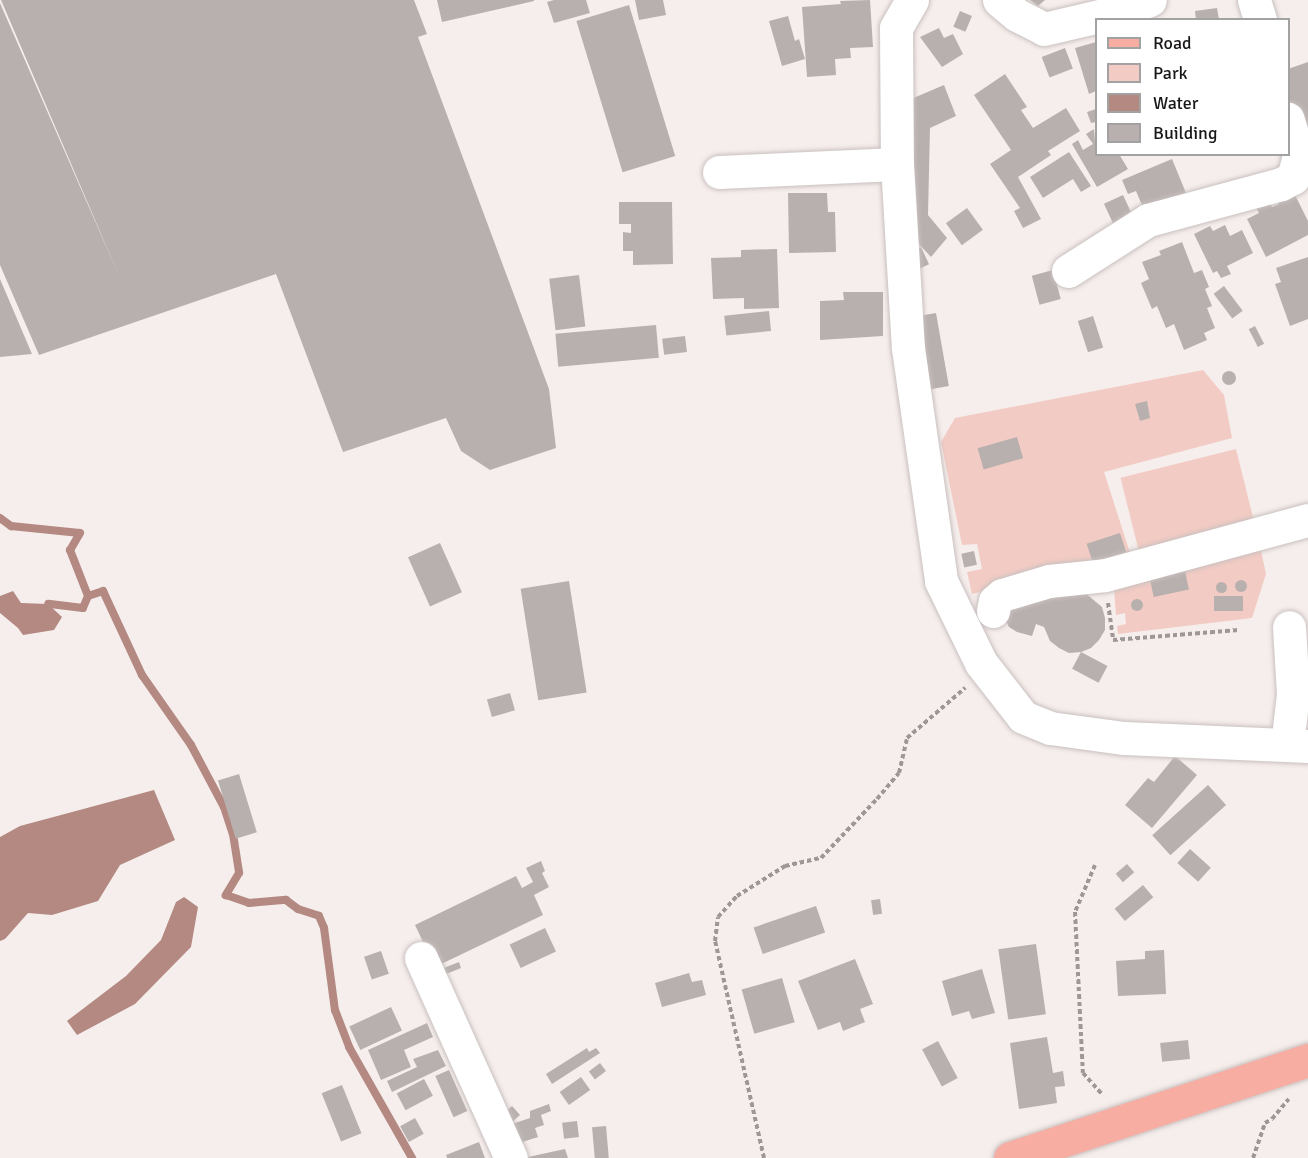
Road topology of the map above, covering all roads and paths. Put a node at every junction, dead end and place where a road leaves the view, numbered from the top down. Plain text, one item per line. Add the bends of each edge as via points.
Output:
1 (912, 0) edge
2 (999, 0) edge
3 (1150, 0) edge
4 (1254, 0) edge
5 (1259, 18) edge
6 (1290, 126) edge
7 (897, 165) junction
8 (718, 172) dead end
9 (1068, 271) dead end
10 (1308, 520) edge
11 (1105, 575) junction
12 (993, 611) dead end
13 (1289, 627) dead end
14 (1239, 630) dead end
15 (987, 671) junction
16 (1297, 746) edge
17 (1095, 865) dead end
18 (421, 958) dead end
19 (1308, 1060) edge
20 (1296, 1090) dead end
21 (1104, 1095) dead end
22 (511, 1158) edge
23 (764, 1158) edge
24 (1010, 1158) edge
25 (1253, 1158) edge

1 - 7 street via 896,28
2 - 3 street via 1035,26 1052,29
4 - 5 street
6 - 9 street via 1299,156 1293,178 1148,220
7 - 8 street
7 - 15 street via 908,348 941,581
10 - 11 street
11 - 12 street via 1049,581 1002,595 995,601
11 - 14 path via 1113,640
13 - 16 street
15 - 16 street via 1023,717 1050,728 1124,738
15 - 23 path via 944,703 907,738 899,772 821,858 785,866 737,896 718,917 715,941
17 - 21 path via 1075,912 1083,1073
18 - 22 street
19 - 24 main road
20 - 25 path via 1265,1123

